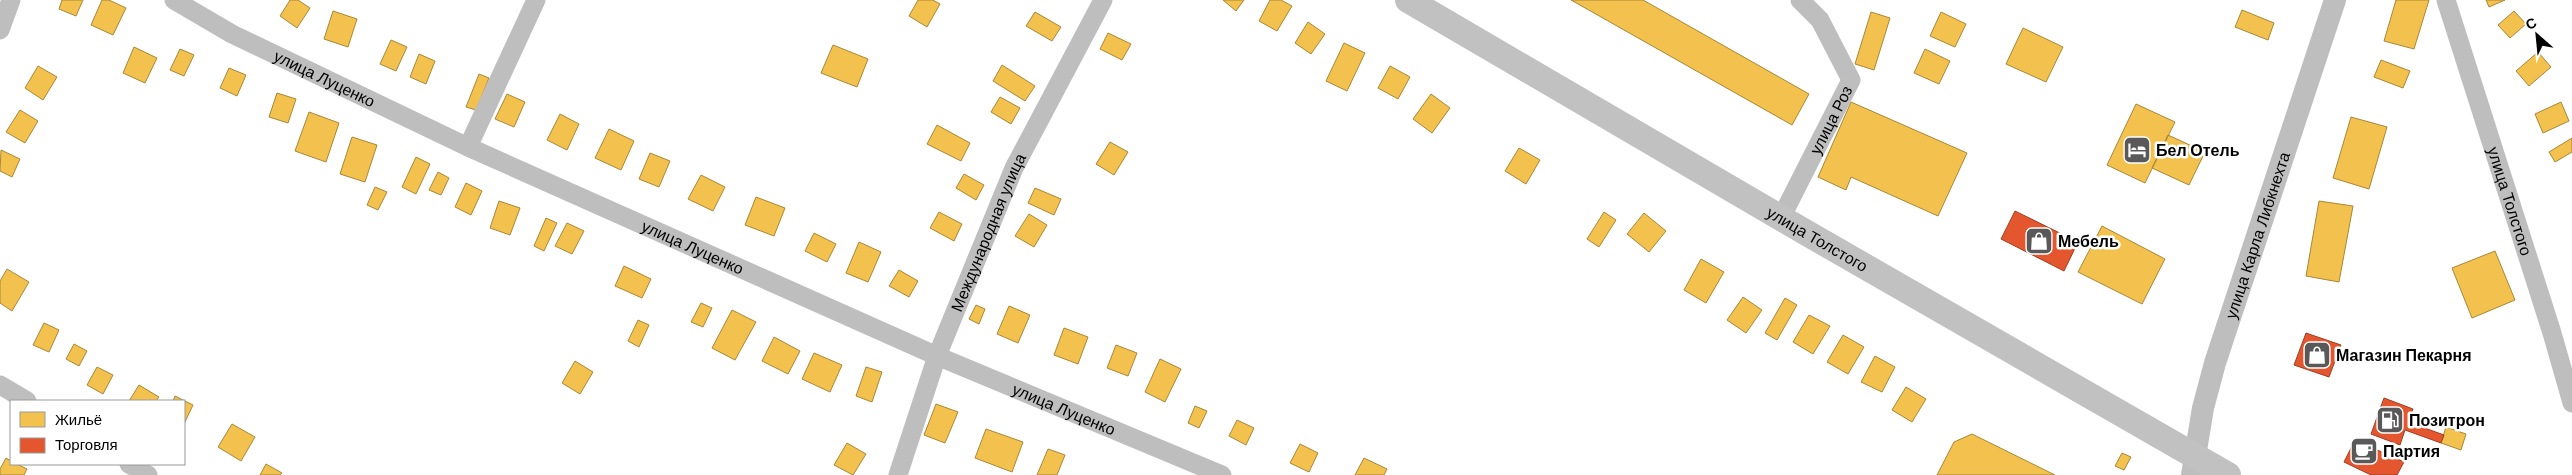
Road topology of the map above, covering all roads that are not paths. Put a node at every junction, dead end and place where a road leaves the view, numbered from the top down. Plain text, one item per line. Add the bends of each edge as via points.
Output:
1 (11, 0) edge
2 (174, 0) edge
3 (536, 0) edge
4 (1103, 0) edge
5 (1408, 0) edge
6 (1800, 0) edge
7 (2335, 0) edge
8 (2446, 0) edge
9 (0, 30) edge
10 (468, 147) junction
11 (1781, 218) junction
12 (937, 356) junction
13 (0, 385) edge
14 (25, 400) edge
15 (2572, 403) edge
16 (131, 465) edge
17 (2194, 466) edge
18 (148, 475) edge
19 (898, 475) edge
20 (1222, 475) edge
21 (2228, 475) edge

1 - 9 street
2 - 10 street, улица Луценко via 232,34
3 - 10 street
4 - 12 street, Международная улица via 1014,168
5 - 11 main road, улица Толстого
6 - 11 street, улица Роз via 1820,20 1852,80
7 - 17 street, улица Карла Либкнехта via 2215,363 2203,408
8 - 15 street, улица Толстого
10 - 12 street, улица Луценко
11 - 17 main road, улица Толстого
12 - 19 street, Международная улица
12 - 20 street, улица Луценко
13 - 14 street
16 - 18 street
17 - 21 main road, улица Толстого

